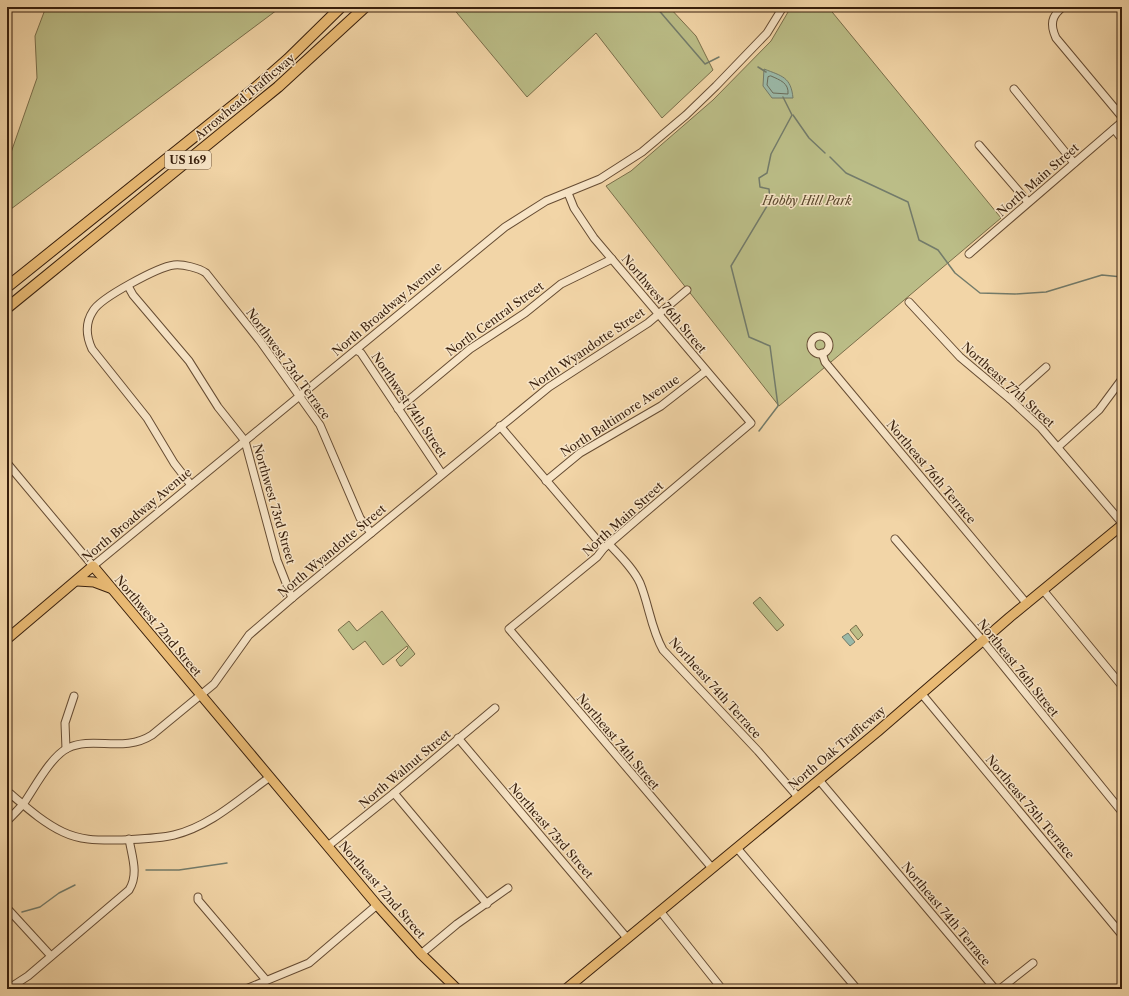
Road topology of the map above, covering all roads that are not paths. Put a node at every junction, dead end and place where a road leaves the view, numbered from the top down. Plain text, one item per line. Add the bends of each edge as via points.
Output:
1 (341, 7) edge
2 (365, 7) edge
3 (783, 7) edge
4 (1063, 7) edge
5 (1014, 89) dead end
6 (1122, 117) edge
7 (1122, 122) edge
8 (1114, 129) junction
9 (1122, 139) edge
10 (979, 145) dead end
11 (1074, 163) junction
12 (568, 193) junction
13 (1028, 202) junction
14 (969, 254) dead end
15 (612, 259) junction
16 (128, 286) junction
17 (7, 287) edge
18 (687, 290) dead end
19 (909, 302) dead end
20 (7, 308) edge
21 (658, 313) junction
22 (356, 350) junction
23 (822, 353) dead end
24 (1046, 368) dead end
25 (706, 371) junction
26 (1122, 379) edge
27 (300, 395) junction
28 (1010, 399) junction
29 (398, 410) junction
30 (751, 423) joint
31 (500, 426) junction
32 (244, 441) junction
33 (1058, 447) junction
34 (7, 462) edge
35 (442, 474) junction
36 (546, 481) junction
37 (191, 485) junction
38 (1122, 524) edge
39 (371, 532) junction
40 (895, 539) dead end
41 (607, 546) junction
42 (93, 566) junction
43 (77, 581) junction
44 (111, 589) junction
45 (1043, 590) junction
46 (292, 598) junction
47 (1027, 604) junction
48 (509, 629) joint
49 (7, 639) edge
50 (983, 641) junction
51 (1122, 686) edge
52 (921, 692) junction
53 (201, 695) junction
54 (74, 696) dead end
55 (495, 708) dead end
56 (458, 738) junction
57 (66, 749) junction
58 (270, 777) junction
59 (819, 780) junction
60 (7, 791) edge
61 (394, 793) junction
62 (798, 797) junction
63 (23, 804) junction
64 (292, 804) joint
65 (1122, 812) edge
66 (7, 821) edge
67 (130, 839) junction
68 (328, 846) junction
69 (737, 848) junction
70 (712, 868) junction
71 (508, 888) dead end
72 (198, 897) dead end
73 (487, 904) junction
74 (377, 905) junction
75 (7, 908) edge
76 (660, 911) junction
77 (1122, 935) edge
78 (627, 938) junction
79 (421, 954) junction
80 (51, 956) junction
81 (1033, 963) dead end
82 (266, 980) junction
83 (8, 989) edge
84 (246, 989) edge
85 (457, 989) edge
86 (566, 989) edge
87 (722, 989) edge
88 (857, 989) edge
89 (995, 989) edge
90 (1000, 989) edge

1 - 17 highway, Arrowhead Trafficway / US 169 via 255,88
2 - 20 highway, Arrowhead Trafficway / US 169 via 278,87
3 - 12 street, North Broadway Avenue via 767,32 686,115 618,169
4 - 6 street via 1051,22 1056,38
5 - 11 street
7 - 8 street, North Main Street
8 - 9 street
8 - 11 street, North Main Street
10 - 13 street
11 - 13 street, North Main Street
12 - 15 street, Northwest 76th Street via 586,227
12 - 22 street, North Broadway Avenue via 546,201 505,227
13 - 14 street, North Main Street
15 - 21 street, Northwest 76th Street
15 - 29 street, North Central Street via 561,284 525,313 470,349
16 - 27 street, Northwest 73rd Terrace via 176,264 200,269
16 - 32 street, Northwest 73rd Street via 189,361 218,407
16 - 37 street via 104,298 90,316 87,328 92,349 147,418 174,463
18 - 21 street, North Wyandotte Street
19 - 28 street, Northeast 77th Street via 960,357
21 - 25 street, Northwest 76th Street
21 - 31 street, North Wyandotte Street via 642,327 549,387
22 - 27 street, North Broadway Avenue
22 - 29 street, Northwest 74th Street via 361,353
23 - 47 street, Northeast 76th Terrace via 825,362
24 - 28 street
25 - 30 street, Northwest 76th Street
25 - 36 street, North Baltimore Avenue via 661,406 580,453
26 - 33 street via 1099,410
27 - 32 street, North Broadway Avenue
27 - 39 street, Northwest 73rd Terrace via 326,438 360,518
28 - 33 street, Northeast 77th Street
29 - 35 street, Northwest 74th Street
30 - 41 street, North Main Street
31 - 35 street, North Wyandotte Street
31 - 36 street, Northeast 74th Terrace
32 - 37 street, North Broadway Avenue
32 - 46 street, Northwest 73rd Street via 277,560
33 - 38 street, Northeast 77th Street
34 - 42 street, Northwest 72nd Street
35 - 39 street, North Wyandotte Street
36 - 41 street, Northeast 74th Terrace
37 - 42 street, North Broadway Avenue
38 - 45 main road, North Oak Trafficway
39 - 46 street, North Wyandotte Street
40 - 50 street, Northeast 76th Street
41 - 48 street, North Main Street
41 - 62 street, Northeast 74th Terrace via 631,568 639,581 654,631 663,650
42 - 43 main road, North Broadway Avenue
42 - 44 main road, Northwest 72nd Street
43 - 44 main road via 94,582
43 - 49 main road, North Broadway Avenue
44 - 53 main road, Northwest 72nd Street
45 - 47 main road, North Oak Trafficway
45 - 51 street
46 - 53 street, North Wyandotte Street via 249,635 219,678
47 - 50 main road, North Oak Trafficway
48 - 70 street, Northeast 74th Street
50 - 52 main road, North Oak Trafficway
50 - 65 street, Northeast 76th Street
52 - 59 main road, North Oak Trafficway
52 - 77 street, Northeast 75th Terrace
53 - 57 street, North Wyandotte Street via 143,740 129,744 77,745
53 - 58 main road, Northwest 72nd Street
54 - 57 street via 65,723
55 - 56 street, North Walnut Street
56 - 61 street, North Walnut Street
56 - 78 street, Northeast 73rd Street
57 - 63 street via 58,755
58 - 64 main road, Northwest 72nd Street
58 - 67 street via 212,820 196,828 173,836
59 - 62 main road, North Oak Trafficway
59 - 89 street, Northeast 74th Terrace
60 - 63 street
61 - 68 street, North Walnut Street
61 - 73 street
62 - 69 main road, North Oak Trafficway
63 - 66 street
63 - 67 street via 53,828 75,837 87,840
64 - 68 main road, Northeast 72nd Street
67 - 80 street via 135,871 129,890
68 - 74 main road, Northeast 72nd Street
69 - 70 main road, North Oak Trafficway
69 - 88 street
70 - 76 main road, North Oak Trafficway
71 - 73 street
72 - 82 street
73 - 79 street via 457,924
74 - 79 main road, Northeast 72nd Street
74 - 82 street via 315,959
75 - 80 street
76 - 78 main road, North Oak Trafficway
76 - 87 street
78 - 86 main road, North Oak Trafficway
79 - 85 main road, Northeast 72nd Street
80 - 83 street
81 - 90 street
82 - 84 street

